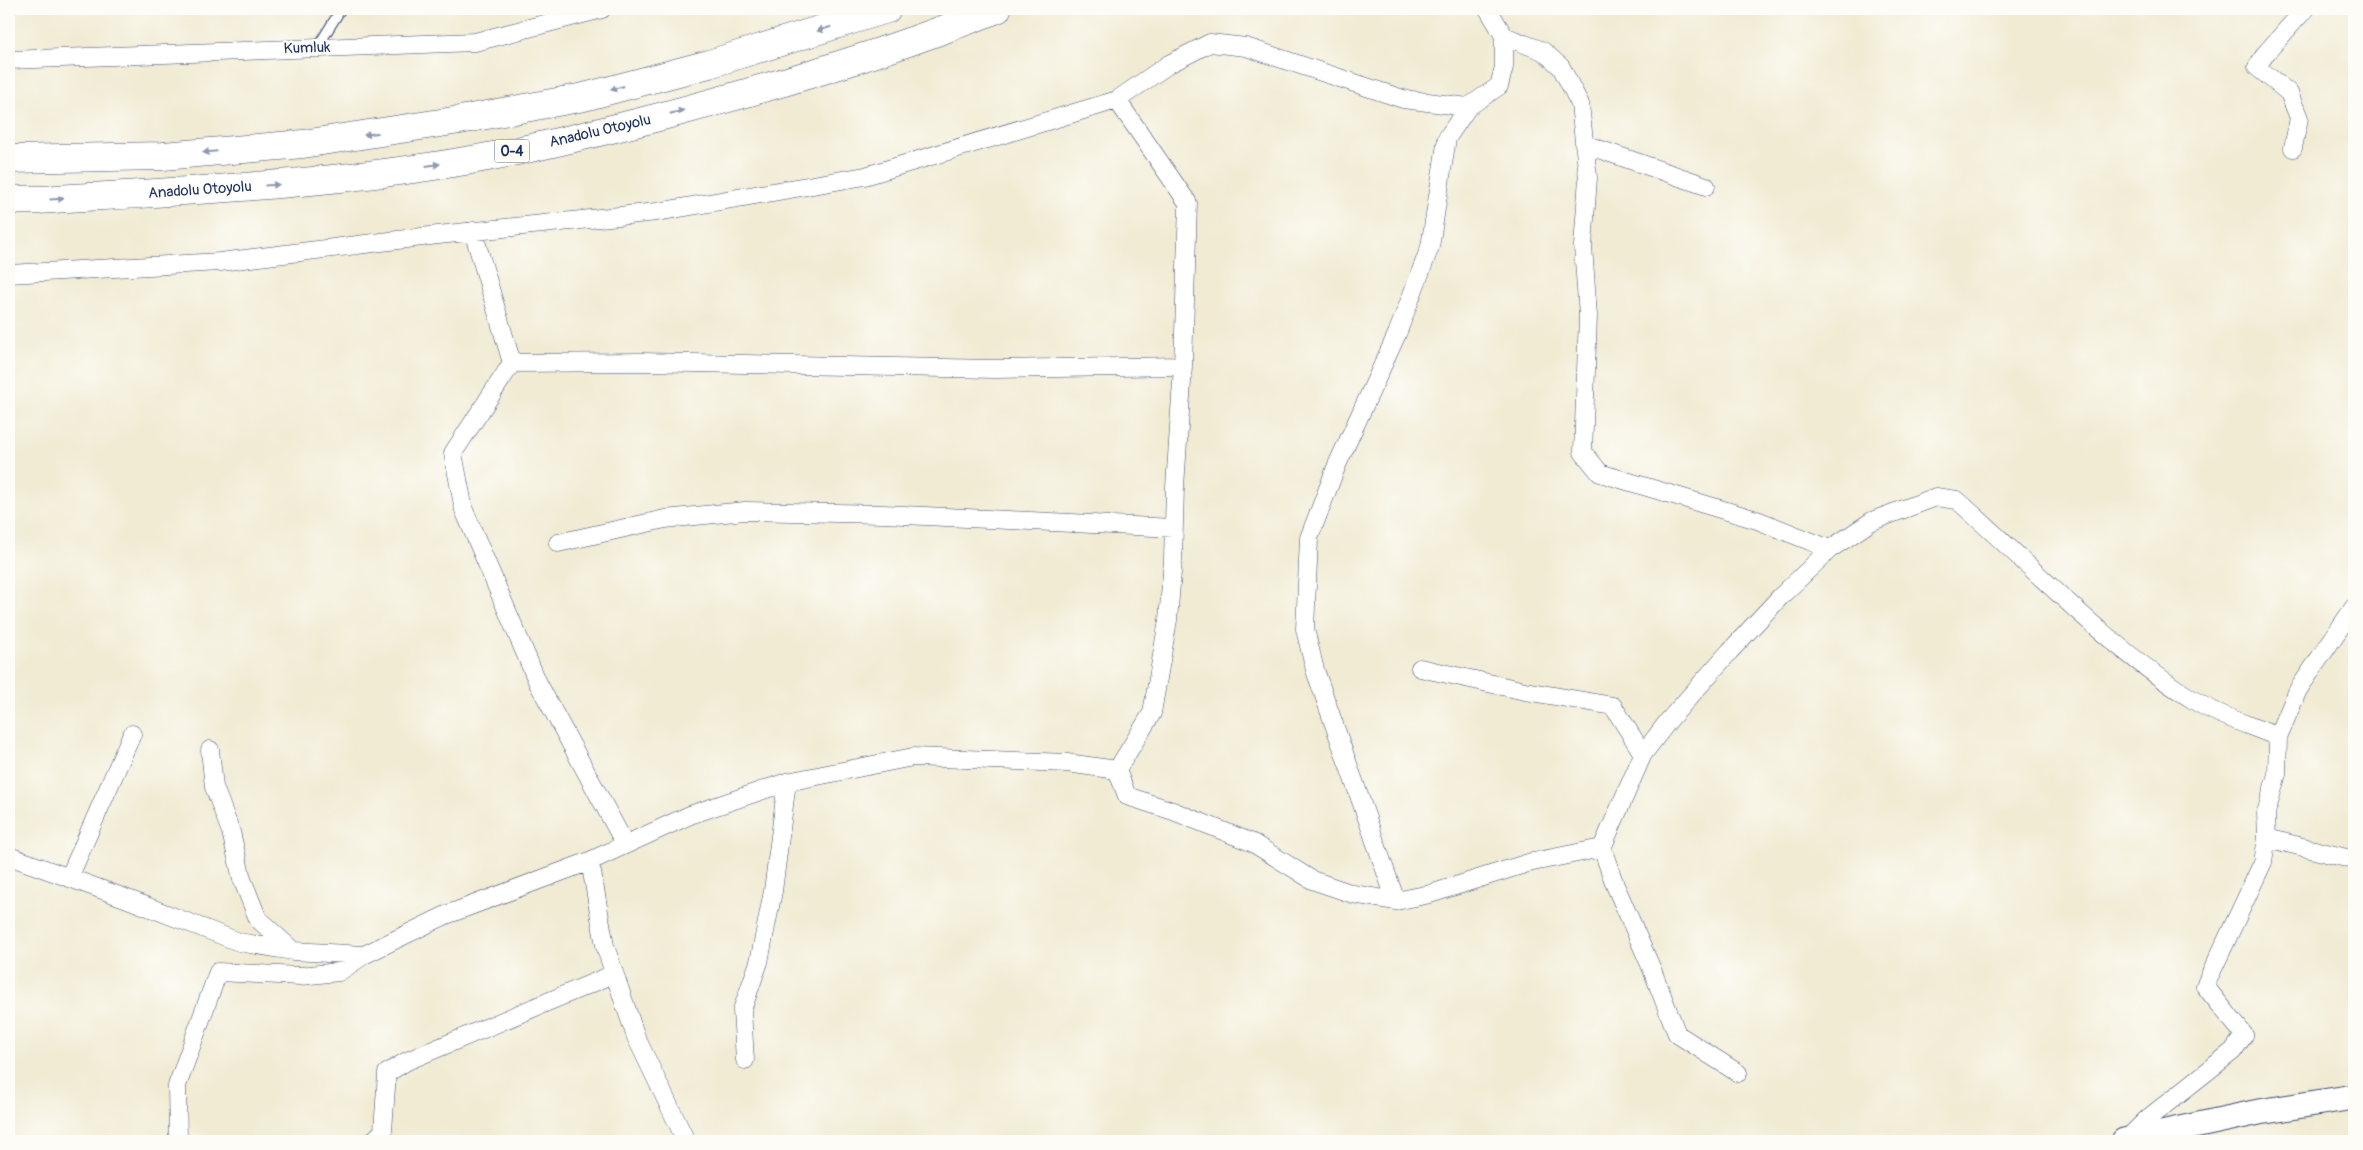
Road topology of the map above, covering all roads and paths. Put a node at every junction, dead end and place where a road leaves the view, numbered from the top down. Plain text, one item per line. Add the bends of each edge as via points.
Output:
1 (341, 9) edge
2 (602, 9) edge
3 (886, 9) edge
4 (997, 9) edge
5 (1488, 9) edge
6 (2305, 9) edge
7 (1504, 36) junction
8 (316, 48) junction
9 (9, 60) edge
10 (1117, 100) junction
11 (1468, 107) junction
12 (1584, 144) junction
13 (2293, 148) dead end
14 (9, 159) edge
15 (1706, 186) dead end
16 (9, 200) edge
17 (473, 231) junction
18 (9, 274) edge
19 (512, 364) junction
20 (1183, 366) junction
21 (1174, 528) junction
22 (558, 543) dead end
23 (1830, 549) junction
24 (2354, 607) edge
25 (1420, 668) dead end
26 (132, 734) dead end
27 (2278, 737) junction
28 (210, 750) dead end
29 (1642, 754) junction
30 (1117, 770) junction
31 (787, 782) junction
32 (2267, 838) junction
33 (625, 844) junction
34 (1602, 848) junction
35 (9, 856) edge
36 (2354, 860) edge
37 (590, 861) junction
38 (70, 878) junction
39 (1396, 901) junction
40 (293, 951) junction
41 (364, 956) junction
42 (614, 974) junction
43 (745, 1060) dead end
44 (1738, 1073) dead end
45 (2354, 1097) edge
46 (182, 1140) edge
47 (373, 1141) edge
48 (686, 1141) edge
49 (2125, 1141) edge

1 - 8 lane
2 - 8 street, Kumluk via 476,42
3 -> 14 highway via 709,64 584,97 460,120 303,144 163,156
16 -> 4 highway, Anadolu Otoyolu / O-4 via 308,182 470,160 709,104 833,68
5 - 7 street
6 - 13 street via 2266,52 2257,67 2289,93 2299,118
7 - 11 street via 1504,66 1499,86
7 - 12 street via 1543,51 1561,66 1580,104
8 - 9 street, Kumluk
10 - 11 street via 1169,64 1210,43 1246,47 1403,99
10 - 17 street via 865,176 657,212
10 - 20 street via 1188,203
11 - 39 street via 1447,138 1430,247 1398,334 1337,465 1309,538 1305,629 1315,670
12 - 15 street
12 - 23 street via 1588,178 1583,246 1588,326 1583,452 1600,473 1757,520
17 - 18 street via 220,262
17 - 19 street
19 - 20 street via 641,362 995,369
19 - 33 street via 454,453 464,510 538,683
20 - 21 street
21 - 22 street via 892,514 745,512 665,519
21 - 30 street via 1168,620 1152,713
23 - 27 street via 1872,521 1936,498 1958,500 2072,608 2148,669 2196,702
23 - 29 street via 1730,651
24 - 27 street via 2298,690
25 - 29 street via 1613,706
26 - 38 street
27 - 32 street via 2277,774 2266,812
28 - 40 street via 214,787 231,832 242,879 258,919
29 - 34 street
30 - 31 street via 1067,763 913,756
30 - 39 street via 1128,796 1253,843 1312,880 1354,894
31 - 33 street via 690,815
31 - 43 street via 773,890 759,962 742,1010
32 - 36 street
32 - 49 street via 2263,862 2205,986 2244,1035 2233,1051 2147,1119
33 - 37 street
34 - 39 street via 1528,863 1430,894
34 - 44 street via 1677,1034
35 - 38 street
37 - 41 street via 446,915
37 - 42 street via 605,946
38 - 40 street via 238,942
40 - 41 street
41 - 46 street via 339,972 300,976 218,972 177,1086
42 - 47 street via 387,1073 382,1131
42 - 48 street via 636,1037
45 - 49 street via 2259,1112

